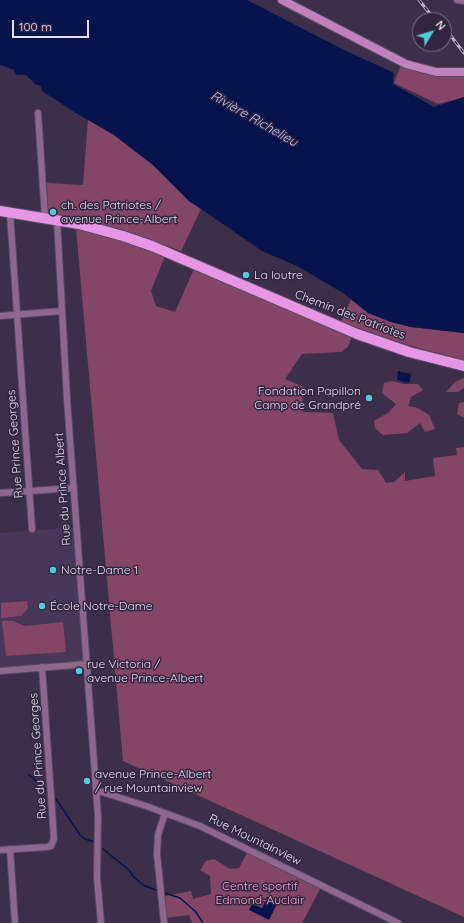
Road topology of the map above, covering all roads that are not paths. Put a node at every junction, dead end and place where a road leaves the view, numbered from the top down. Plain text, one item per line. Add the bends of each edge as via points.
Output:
1 (282, 0) edge
2 (457, 0) edge
3 (464, 1) edge
4 (464, 72) edge
5 (38, 113) dead end
6 (0, 212) edge
7 (10, 213) junction
8 (45, 218) junction
9 (57, 220) junction
10 (62, 311) junction
11 (17, 315) junction
12 (0, 316) edge
13 (464, 366) edge
14 (74, 488) junction
15 (30, 491) junction
16 (0, 493) edge
17 (32, 529) dead end
18 (87, 664) junction
19 (42, 667) junction
20 (0, 671) edge
21 (96, 792) junction
22 (165, 813) junction
23 (10, 849) junction
24 (0, 850) edge
25 (385, 916) junction
26 (15, 923) edge
27 (101, 923) edge
28 (164, 923) edge
29 (382, 923) edge
30 (398, 923) edge

1 - 4 main road via 406,64 436,72
2 - 3 street
5 - 8 street
6 - 7 main road, Chemin des Patriotes
7 - 8 main road, Chemin des Patriotes
7 - 11 street, Rue Prince Georges
8 - 9 main road, Chemin des Patriotes
9 - 10 street, Rue du Prince Albert
9 - 13 main road, Chemin des Patriotes via 136,240 357,334
10 - 11 street
10 - 14 street, Rue du Prince Albert
11 - 12 street
11 - 15 street, Rue Prince Georges
14 - 15 street
14 - 18 street, Rue du Prince Albert
15 - 16 street
15 - 17 street, Rue Prince Georges
18 - 19 street
18 - 21 street, Rue du Prince Albert
19 - 20 street
19 - 23 street, Rue du Prince Georges via 54,843 47,847
21 - 22 street, Rue Mountainview
21 - 27 street, Rue du Prince Albert via 99,832 97,877
22 - 25 street, Rue Mountainview via 230,840
22 - 28 street via 158,836 157,854
23 - 24 street
23 - 26 street
25 - 29 street
25 - 30 street, Rue Mountainview

